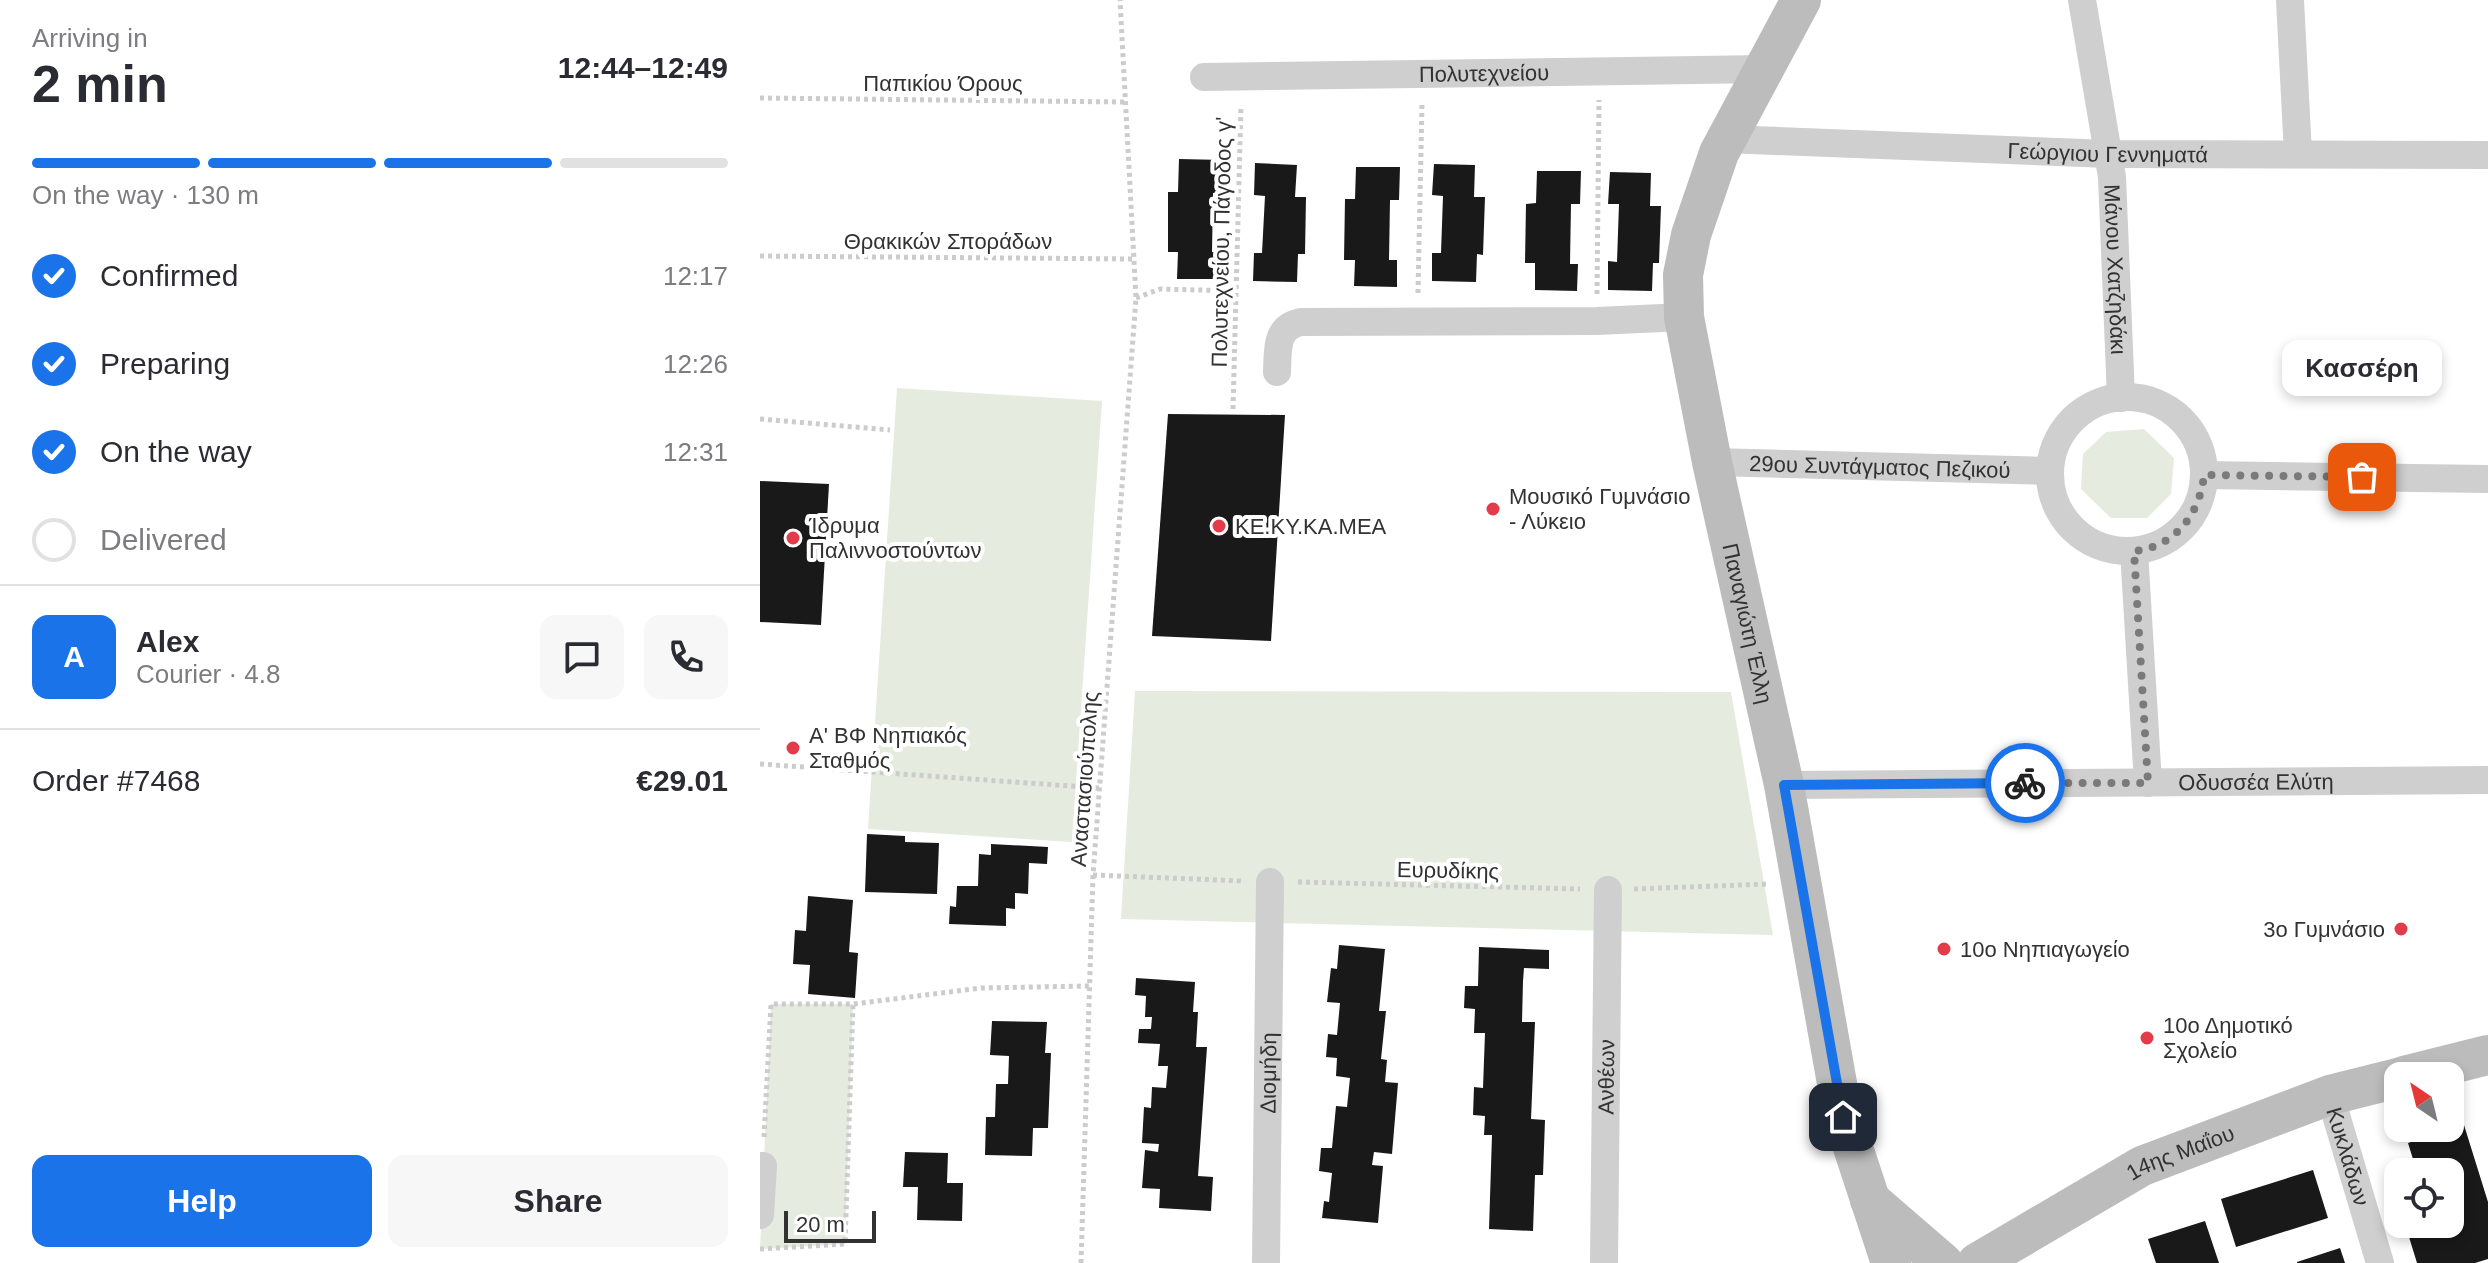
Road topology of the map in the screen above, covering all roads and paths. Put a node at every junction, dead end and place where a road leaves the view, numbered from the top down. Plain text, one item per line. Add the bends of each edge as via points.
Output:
1 (1120, 0) edge
2 (1801, 0) edge
3 (2082, 0) edge
4 (2290, 0) edge
5 (1765, 69) junction
6 (1600, 71) junction
7 (1422, 74) junction
8 (1242, 76) junction
9 (1204, 77) dead end
10 (760, 98) edge
11 (1126, 102) junction
12 (1726, 139) junction
13 (2109, 154) junction
14 (2298, 154) junction
15 (2488, 155) edge
16 (760, 256) edge
17 (1135, 259) junction
18 (1236, 291) junction
19 (1136, 298) junction
20 (1684, 317) junction
21 (1597, 321) junction
22 (1417, 322) junction
23 (1277, 372) dead end
24 (2121, 398) junction
25 (1233, 409) dead end
26 (760, 419) edge
27 (890, 430) dead end
28 (1712, 462) junction
29 (2050, 471) junction
30 (2204, 475) junction
31 (2488, 479) edge
32 (2134, 551) junction
33 (760, 764) edge
34 (2488, 780) edge
35 (2148, 783) junction
36 (1784, 785) junction
37 (1099, 788) junction
38 (1093, 875) junction
39 (1270, 882) junction
40 (1803, 883) junction
41 (1608, 890) junction
42 (1090, 986) junction
43 (853, 1004) junction
44 (2488, 1055) edge
45 (2460, 1062) edge
46 (2384, 1082) edge
47 (2330, 1095) junction
48 (761, 1166) edge
49 (1869, 1199) junction
50 (760, 1215) edge
51 (760, 1249) edge
52 (1081, 1263) edge
53 (1266, 1263) edge
54 (1604, 1263) edge
55 (1891, 1263) edge
56 (1943, 1263) edge
57 (1977, 1263) edge
58 (2380, 1263) edge

1 - 11 path, Αναστασιούπολης
2 - 5 street, Παναγιώτη Έλλη
3 - 13 street, Μάνου Χατζηδάκι
4 - 14 street
5 - 6 street, Πολυτεχνείου
5 - 12 street, Παναγιώτη Έλλη
6 - 7 street, Πολυτεχνείου
6 - 21 path
7 - 8 street, Πολυτεχνείου
7 - 22 path
8 - 9 street, Πολυτεχνείου
8 - 18 path, Πολυτεχνείου, Πάγοδος γ'
10 - 11 path, Παπικίου Όρους
11 - 17 path, Αναστασιούπολης
12 - 13 street, Γεώργιου Γεννηματά
12 - 20 street, Παναγιώτη Έλλη via 1691,235 1683,275
13 - 14 street, Γεώργιου Γεννηματά
13 - 24 street, Μάνου Χατζηδάκι
14 - 15 street, Γεώργιου Γεννηματά
16 - 17 path, Θρακικών Σποράδων
17 - 19 path, Αναστασιούπολης
18 - 19 path via 1160,289
18 - 25 path, Πολυτεχνείου, Πάγοδος γ'
19 - 37 path, Αναστασιούπολης
20 - 21 street
20 - 28 street, Παναγιώτη Έλλη
21 - 22 street
22 - 23 street via 1292,324 1280,336
24 - 29 street via 2097,403 2066,426
24 - 30 street via 2152,401 2184,422 2202,454
26 - 27 path
28 - 29 street, 29ου Συντάγματος Πεζικού
28 - 36 street, Παναγιώτη Έλλη
29 - 32 street via 2053,497 2072,530 2104,548
30 - 31 street
30 - 32 street via 2197,507 2187,523 2158,545
32 - 35 street
33 - 37 path
34 - 35 street, Οδυσσέα Ελύτη
35 - 36 street, Οδυσσέα Ελύτη
36 - 40 street, Παναγιώτη Έλλη
37 - 38 path, Αναστασιούπολης
38 - 39 path, Ευρυδίκης
38 - 42 path, Αναστασιούπολης
39 - 41 path, Ευρυδίκης
39 - 53 street, Διομήδη
40 - 41 path, Ευρυδίκης
40 - 49 street, Παναγιώτη Έλλη via 1843,1117
41 - 54 street, Ανθέων
42 - 43 path via 981,988
42 - 52 path, Αναστασιούπολης
43 - 48 path via 771,1004
43 - 51 path via 845,1244
44 - 45 street
46 - 47 street, 14ης Μαΐου
47 - 57 street, 14ης Μαΐου via 2142,1166
47 - 58 street, Κυκλάδων
48 - 50 street
49 - 55 street, Παναγιώτη Έλλη
49 - 56 street

